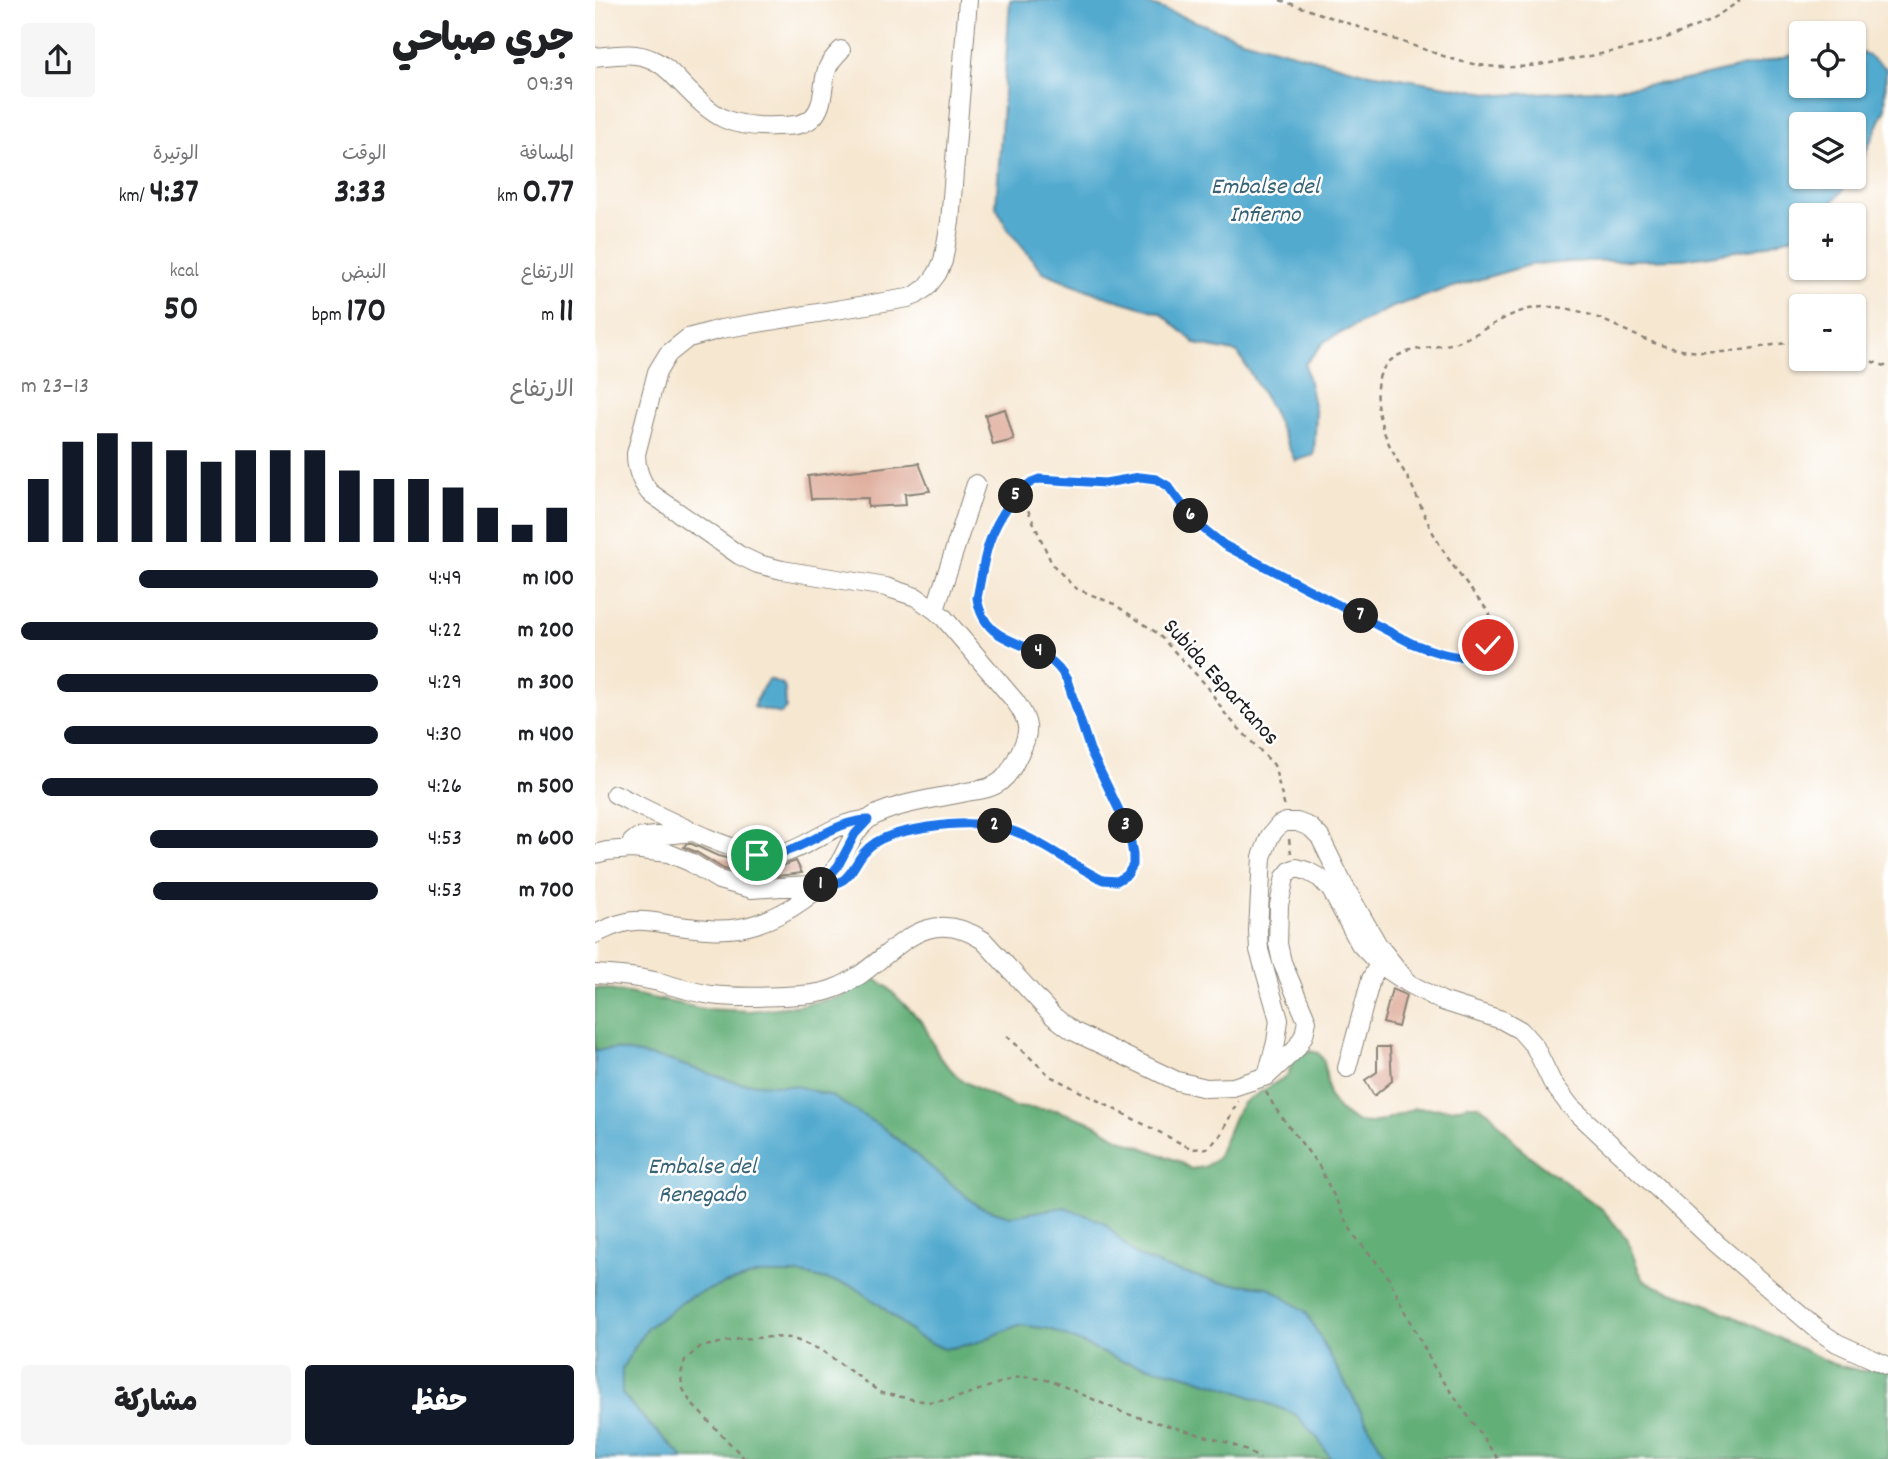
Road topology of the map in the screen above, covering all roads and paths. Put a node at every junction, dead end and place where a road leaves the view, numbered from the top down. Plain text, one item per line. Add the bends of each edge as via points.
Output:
1 (968, 0) edge
2 (1280, 0) edge
3 (1740, 0) edge
4 (841, 50) dead end
5 (595, 57) edge
6 (1789, 343) edge
7 (1866, 359) edge
8 (1888, 367) edge
9 (976, 484) dead end
10 (1020, 492) junction
11 (935, 610) junction
12 (615, 794) dead end
13 (868, 820) junction
14 (1286, 822) junction
15 (694, 832) junction
16 (632, 849) junction
17 (595, 854) edge
18 (861, 857) dead end
19 (1294, 869) junction
20 (823, 884) junction
21 (595, 934) edge
22 (1379, 964) junction
23 (595, 974) edge
24 (1408, 983) junction
25 (1007, 1037) dead end
26 (1346, 1068) dead end
27 (1267, 1076) junction
28 (1233, 1087) junction
29 (1888, 1366) edge
30 (745, 1459) edge
31 (1260, 1459) edge
32 (1498, 1459) edge

1 - 11 street via 950,222 943,261 931,283 908,298 688,338 668,354 657,372 636,454 639,476 649,492 739,555 769,568 897,589
2 - 3 path via 1455,60 1507,68 1648,44 1707,20
4 - 5 street via 827,68 815,115 802,123 778,126 723,120 650,58 630,54
6 - 10 path via 1695,352 1661,345 1584,312 1548,307 1523,310 1466,338 1408,352 1386,365 1377,391 1389,445 1443,550 1489,612 1491,637 1483,651 1472,656 1439,653 1411,643 1224,545 1195,522 1168,486 1156,479 1105,483 1039,479
7 - 8 path
9 - 11 street
10 - 14 path, Subida Espartanos via 1052,564 1075,588 1114,604 1157,633 1273,765
10 - 18 path via 989,543 978,606 995,633 1040,652 1063,671 1090,750 1129,831 1132,869 1117,881 1103,880 1024,836 969,823 886,837
11 - 13 street via 1015,701 1024,716 1027,738 1009,773 994,785 885,810
12 - 15 street
13 - 15 street via 843,825 772,856 750,854
13 - 20 street
14 - 19 path, Subida Espartanos
14 - 24 street via 1310,827 1320,837 1378,945
14 - 27 street via 1270,836 1261,867 1259,950 1279,1020
15 - 16 street via 637,838
16 - 17 street
16 - 20 street via 679,857 708,875 741,887
19 - 22 street via 1314,874 1326,884 1360,944
19 - 27 street via 1285,877 1279,905 1278,944 1307,1021 1296,1049
20 - 21 street via 783,911 745,927 710,930 643,921 622,923
22 - 24 street
22 - 26 street
23 - 28 street via 726,997 815,994 855,978 918,933 956,928 983,940 1052,1016 1073,1031 1177,1081
24 - 29 street via 1520,1030 1570,1107 1717,1244 1819,1331
25 - 28 path via 1050,1076 1192,1149 1208,1148 1220,1136 1238,1101
27 - 28 street
27 - 32 path via 1265,1090 1275,1108 1319,1166 1353,1234 1387,1275 1435,1369
30 - 31 path via 691,1403 681,1374 685,1360 700,1347 772,1337 791,1338 821,1350 881,1392 927,1402 950,1400 1030,1377 1052,1381 1124,1413 1229,1443

